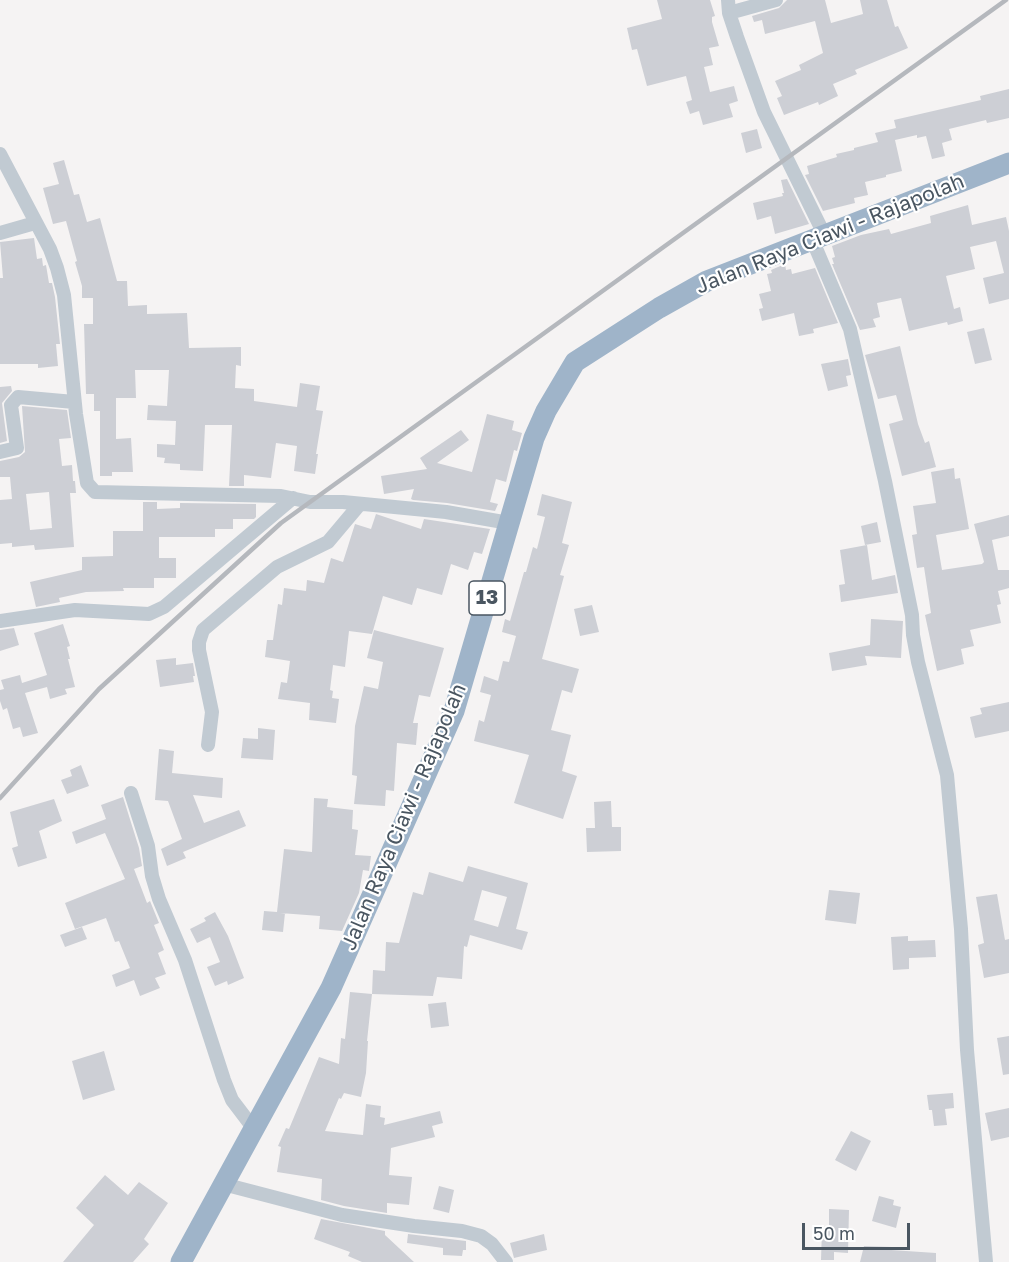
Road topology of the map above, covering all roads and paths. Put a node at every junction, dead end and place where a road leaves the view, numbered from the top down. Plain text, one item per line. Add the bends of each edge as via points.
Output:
1 (776, 0) edge
2 (729, 7) edge
3 (0, 154) edge
4 (1009, 163) edge
5 (5, 172) edge
6 (35, 223) junction
7 (0, 233) edge
8 (818, 236) junction
9 (74, 402) junction
10 (0, 452) edge
11 (293, 498) junction
12 (360, 504) junction
13 (509, 524) junction
14 (0, 621) edge
15 (208, 745) dead end
16 (131, 793) dead end
17 (254, 1129) junction
18 (224, 1184) junction
19 (181, 1262) edge
20 (506, 1262) edge
21 (986, 1262) edge

1 - 2 street
2 - 8 street via 764,112
3 - 5 street
4 - 8 highway, Jalan Raya Ciawi - Rajapolah / 13
5 - 6 street
6 - 7 street
6 - 9 street via 50,249 62,286
8 - 13 highway, Jalan Raya Ciawi - Rajapolah / 13 via 707,281 575,362 534,438
8 - 21 street via 850,329 888,492 918,663 947,775
9 - 10 street via 18,397 11,405 17,448
9 - 11 street via 87,483 95,492
11 - 12 street
11 - 14 street via 154,612 75,610
12 - 13 street
12 - 15 street via 328,542 277,567 203,630 199,650 212,712
13 - 17 highway, Jalan Raya Ciawi - Rajapolah / 13 via 454,711 331,988
16 - 17 street via 159,899 188,970 224,1080 232,1100
17 - 18 highway, Jalan Raya Ciawi - Rajapolah / 13
18 - 19 highway, Jalan Raya Ciawi - Rajapolah / 13
18 - 20 street via 342,1215 481,1236

